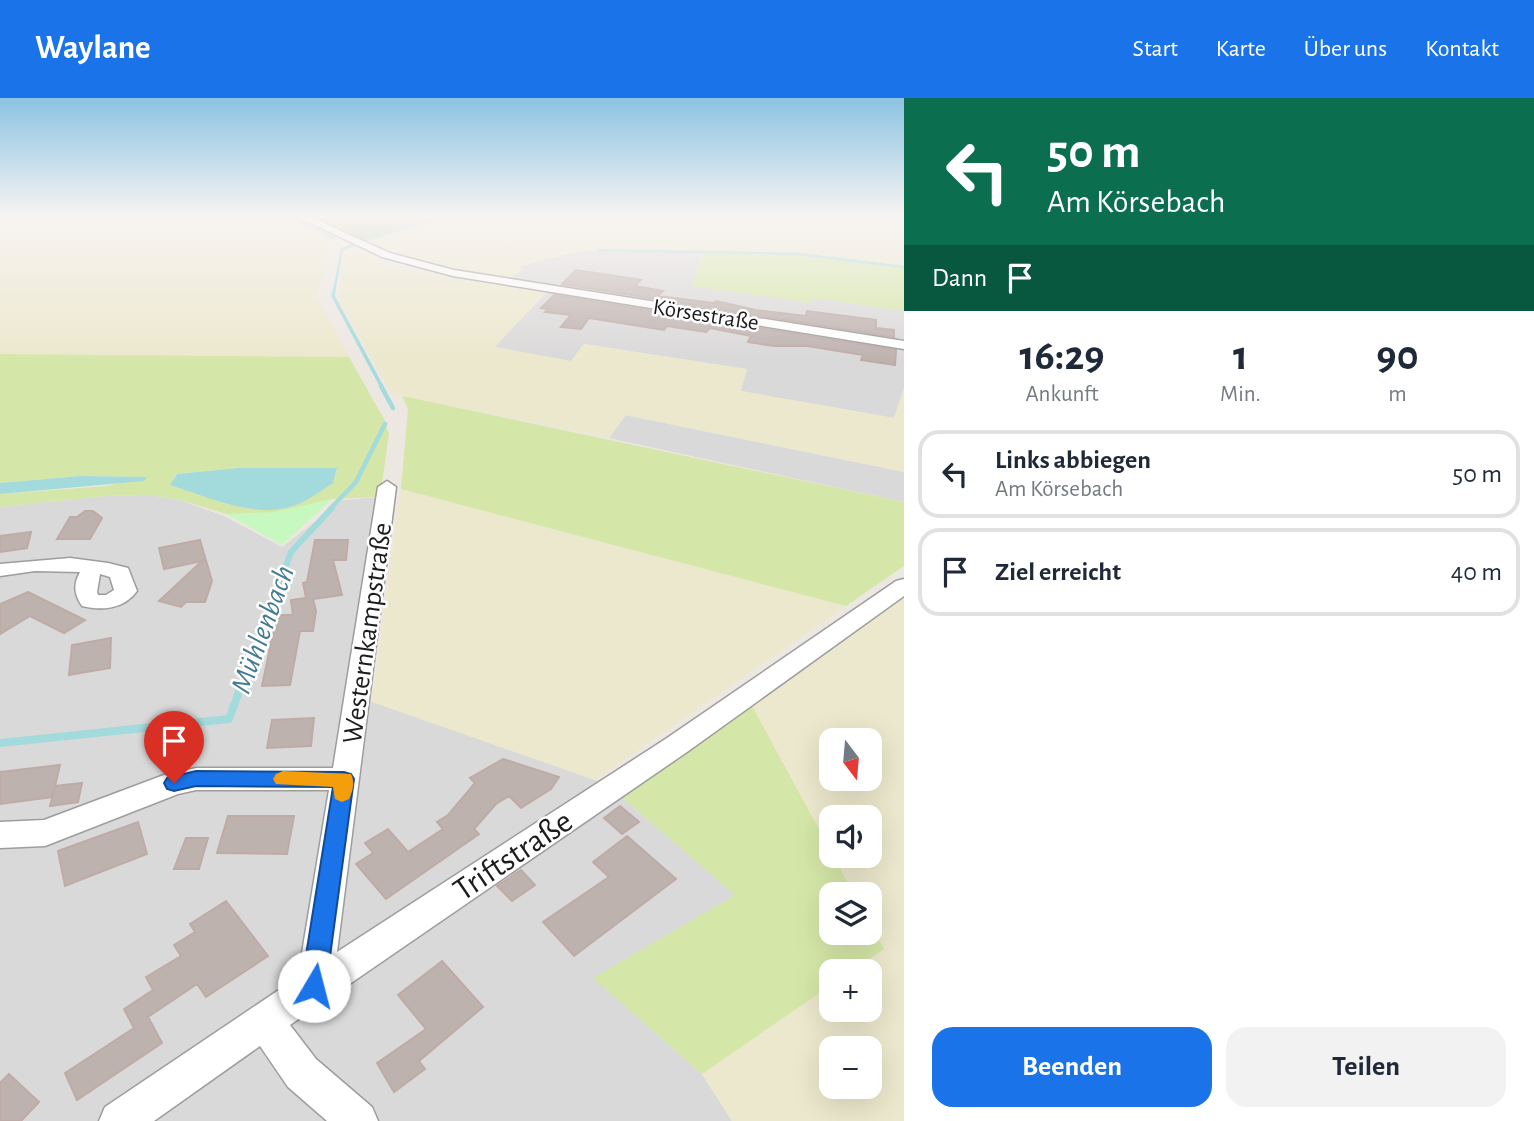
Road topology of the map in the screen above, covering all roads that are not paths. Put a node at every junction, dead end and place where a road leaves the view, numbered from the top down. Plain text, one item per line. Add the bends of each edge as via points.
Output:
1 (422, 265) edge
2 (904, 345) edge
3 (387, 487) dead end
4 (93, 569) dead end
5 (0, 570) edge
6 (904, 586) edge
7 (344, 779) junction
8 (0, 835) edge
9 (314, 986) junction
10 (264, 1021) junction
11 (119, 1121) edge
12 (358, 1121) edge

1 - 2 street, Körsestraße via 502,282
3 - 7 street, Westernkampstraße
4 - 5 street via 71,564
6 - 9 street, Triftstraße via 677,745
7 - 8 street via 196,779 174,783 45,833
7 - 9 street, Westernkampstraße
9 - 10 street, Triftstraße
10 - 11 street, Triftstraße
10 - 12 street via 302,1073

